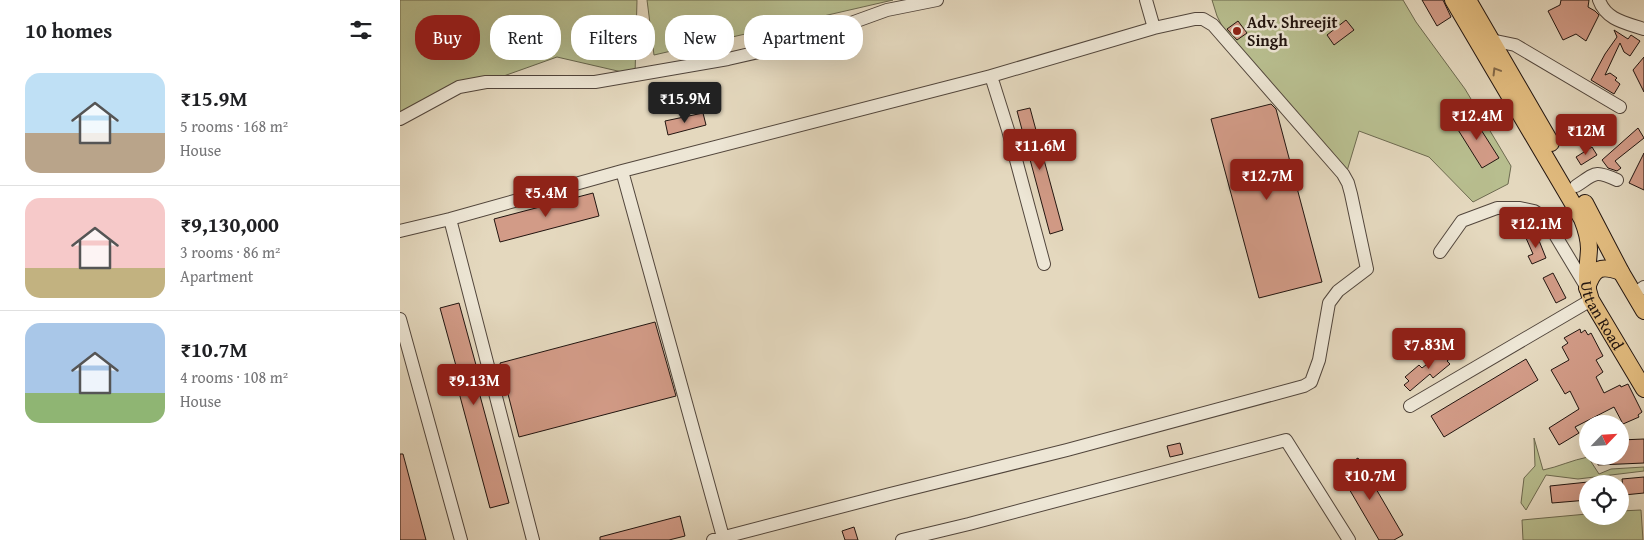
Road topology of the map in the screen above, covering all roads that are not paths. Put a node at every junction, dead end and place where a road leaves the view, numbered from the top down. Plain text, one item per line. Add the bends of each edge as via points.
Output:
1 (937, 0) edge
2 (1146, 0) edge
3 (1453, 0) edge
4 (1468, 0) edge
5 (1599, 0) edge
6 (1154, 28) junction
7 (1644, 29) edge
8 (1491, 40) junction
9 (991, 76) junction
10 (1620, 107) dead end
11 (400, 120) edge
12 (622, 171) junction
13 (1617, 180) dead end
14 (1576, 186) junction
15 (450, 219) junction
16 (400, 231) edge
17 (1440, 252) dead end
18 (1044, 264) dead end
19 (1621, 272) junction
20 (1639, 291) edge
21 (1589, 294) junction
22 (1644, 311) edge
23 (400, 319) edge
24 (1644, 389) edge
25 (1410, 406) dead end
26 (718, 539) edge
27 (461, 540) edge
28 (533, 540) edge
29 (902, 540) edge
30 (1349, 540) edge

1 - 11 street via 887,10 793,44 728,59 595,82 486,82 459,87
2 - 6 street
21 -> 3 main road, Uttan Road via 1586,272 1588,235 1582,219
4 - 8 main road, Uttan Road
5 - 7 street via 1610,17
6 - 9 street
6 - 26 street via 1195,19 1203,19 1213,25 1348,183 1366,269 1329,303 1319,360 1311,382 1067,450
8 - 10 street via 1515,45
8 - 14 main road, Uttan Road
9 - 12 street
9 - 18 street
12 - 15 street
12 - 26 street
13 - 14 street via 1600,172
14 - 19 main road, Uttan Road
15 - 16 street
15 - 28 street
17 - 21 street via 1462,221 1497,208 1534,211 1545,218
19 - 20 main road, Uttan Road
19 - 21 main road via 1601,268 1594,272
20 - 22 main road, Uttan Road
21 - 24 main road, Uttan Road
21 - 25 street
23 - 27 street
29 - 30 street via 1286,440

